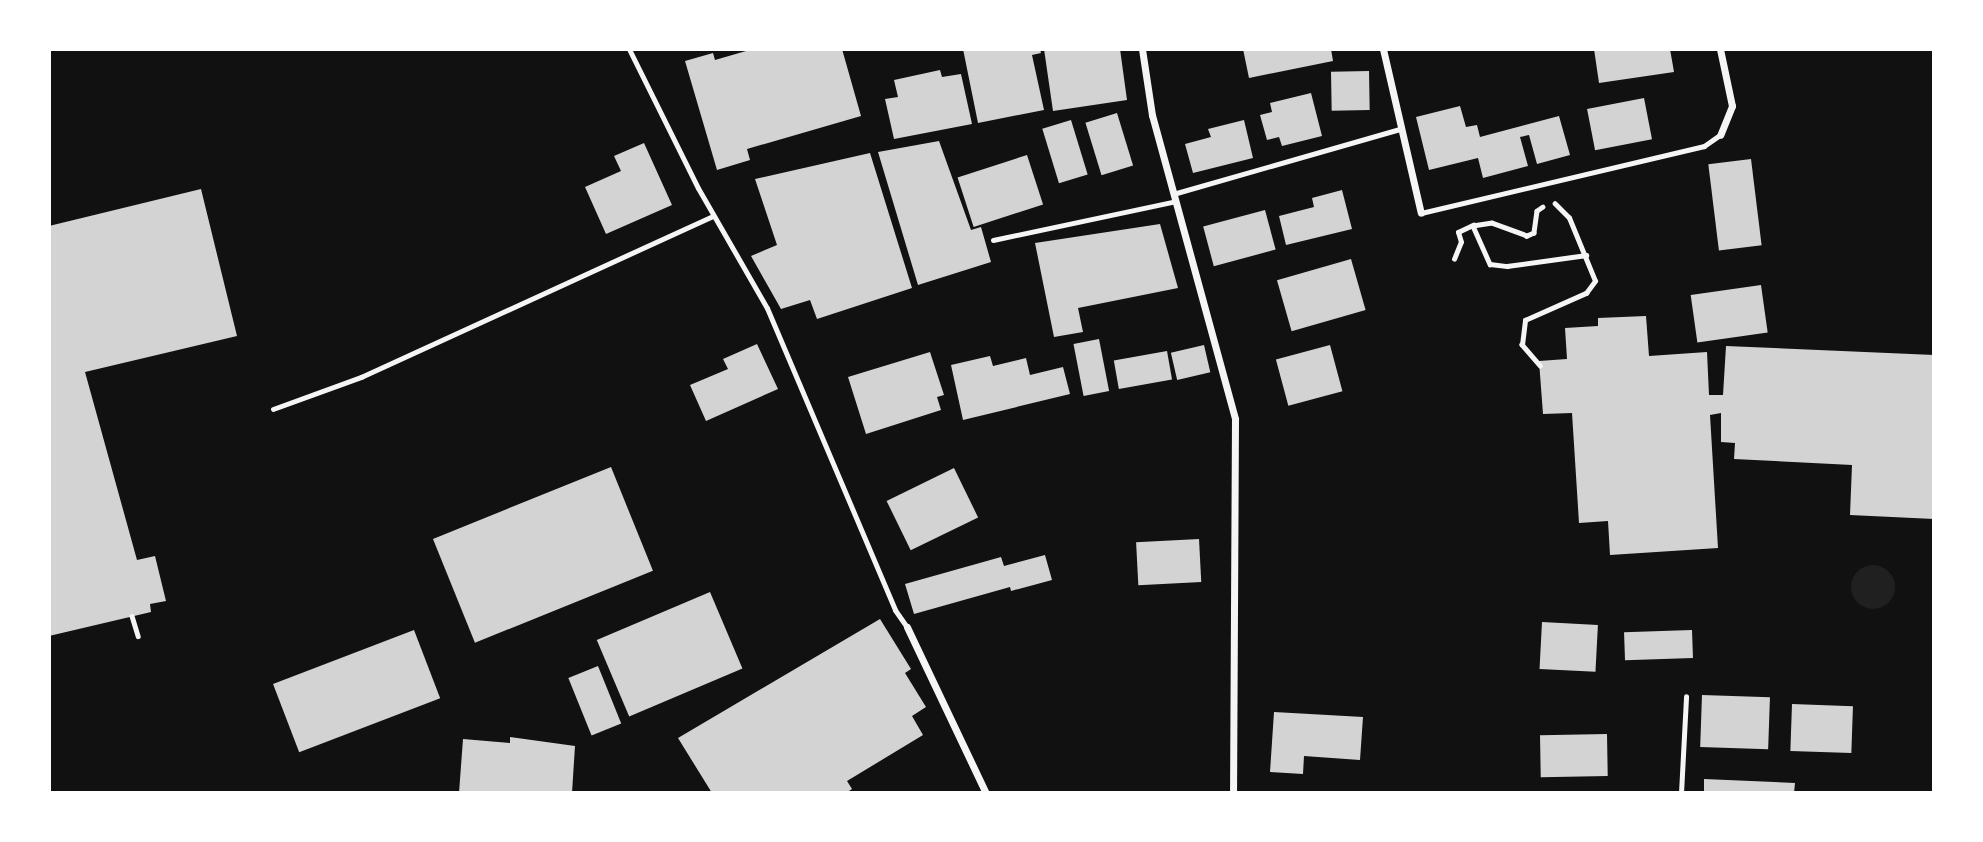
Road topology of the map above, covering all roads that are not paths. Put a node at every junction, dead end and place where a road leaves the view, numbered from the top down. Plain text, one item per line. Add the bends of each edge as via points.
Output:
1 (629, 49) edge
2 (1142, 49) edge
3 (1383, 49) edge
4 (1720, 49) edge
5 (1399, 129) junction
6 (1720, 135) joint
7 (1174, 197) junction
8 (1421, 213) joint
9 (713, 216) junction
10 (993, 240) dead end
11 (273, 409) dead end
12 (907, 627) joint
13 (1686, 696) dead end
14 (986, 793) edge
15 (1233, 793) edge
16 (1681, 793) edge

1 - 9 lane
2 - 7 street via 1152,115
3 - 5 street
4 - 6 street via 1732,106
5 - 7 lane
5 - 8 street
6 - 8 lane via 1704,146
7 - 10 lane
7 - 15 street via 1235,419
9 - 11 lane via 361,377
9 - 12 lane via 767,308 895,610
12 - 14 street
13 - 16 lane

